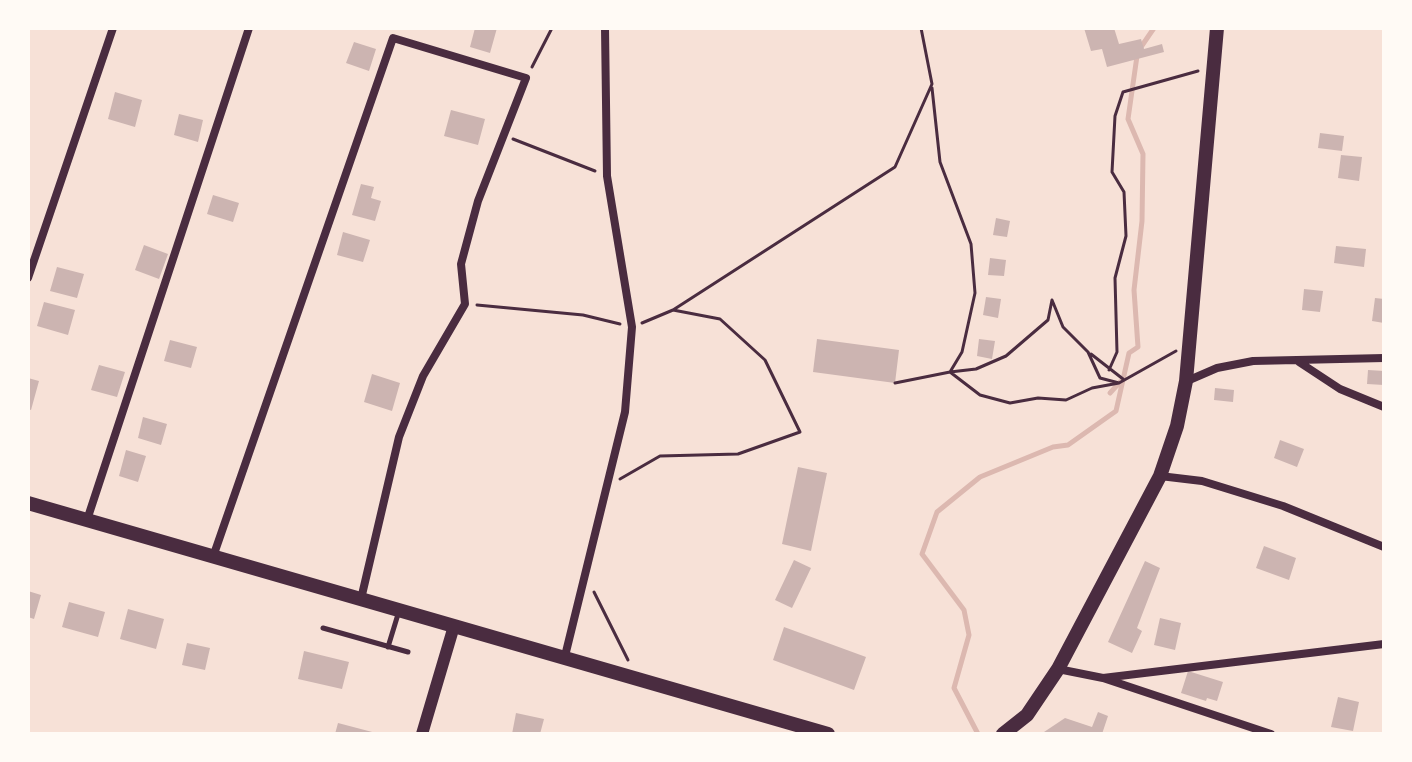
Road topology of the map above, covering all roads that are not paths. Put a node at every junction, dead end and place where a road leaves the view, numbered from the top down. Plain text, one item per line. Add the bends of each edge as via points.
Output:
1 (113, 28) edge
2 (249, 28) edge
3 (396, 28) edge
4 (605, 28) edge
5 (1217, 28) edge
6 (393, 38) junction
7 (28, 278) edge
8 (1384, 358) edge
9 (1298, 361) junction
10 (1186, 381) junction
11 (1384, 407) edge
12 (1160, 476) junction
13 (28, 503) edge
14 (87, 520) junction
15 (1384, 547) edge
16 (214, 554) junction
17 (361, 599) junction
18 (399, 610) junction
19 (454, 626) junction
20 (323, 628) dead end
21 (1384, 644) edge
22 (388, 647) junction
23 (408, 652) dead end
24 (565, 656) junction
25 (1058, 669) junction
26 (1103, 678) junction
27 (422, 734) edge
28 (828, 734) edge
29 (1003, 734) edge
30 (1271, 734) edge

1 - 7 street
2 - 14 street
3 - 6 lane
4 - 24 street via 607,176 632,327 625,412
5 - 10 main road
6 - 16 street
6 - 17 street via 526,78 478,201 461,264 465,304 423,376 399,437
8 - 9 street
9 - 10 street via 1253,361
9 - 11 street via 1340,389
10 - 12 main road
12 - 15 street via 1202,481 1283,506
12 - 25 main road
13 - 14 main road
14 - 16 main road
16 - 17 main road
17 - 18 main road
18 - 19 main road
18 - 22 lane
19 - 24 main road
19 - 27 street
20 - 22 lane
21 - 26 street
22 - 23 lane
24 - 28 main road
25 - 26 street
25 - 29 main road via 1027,715
26 - 30 street

